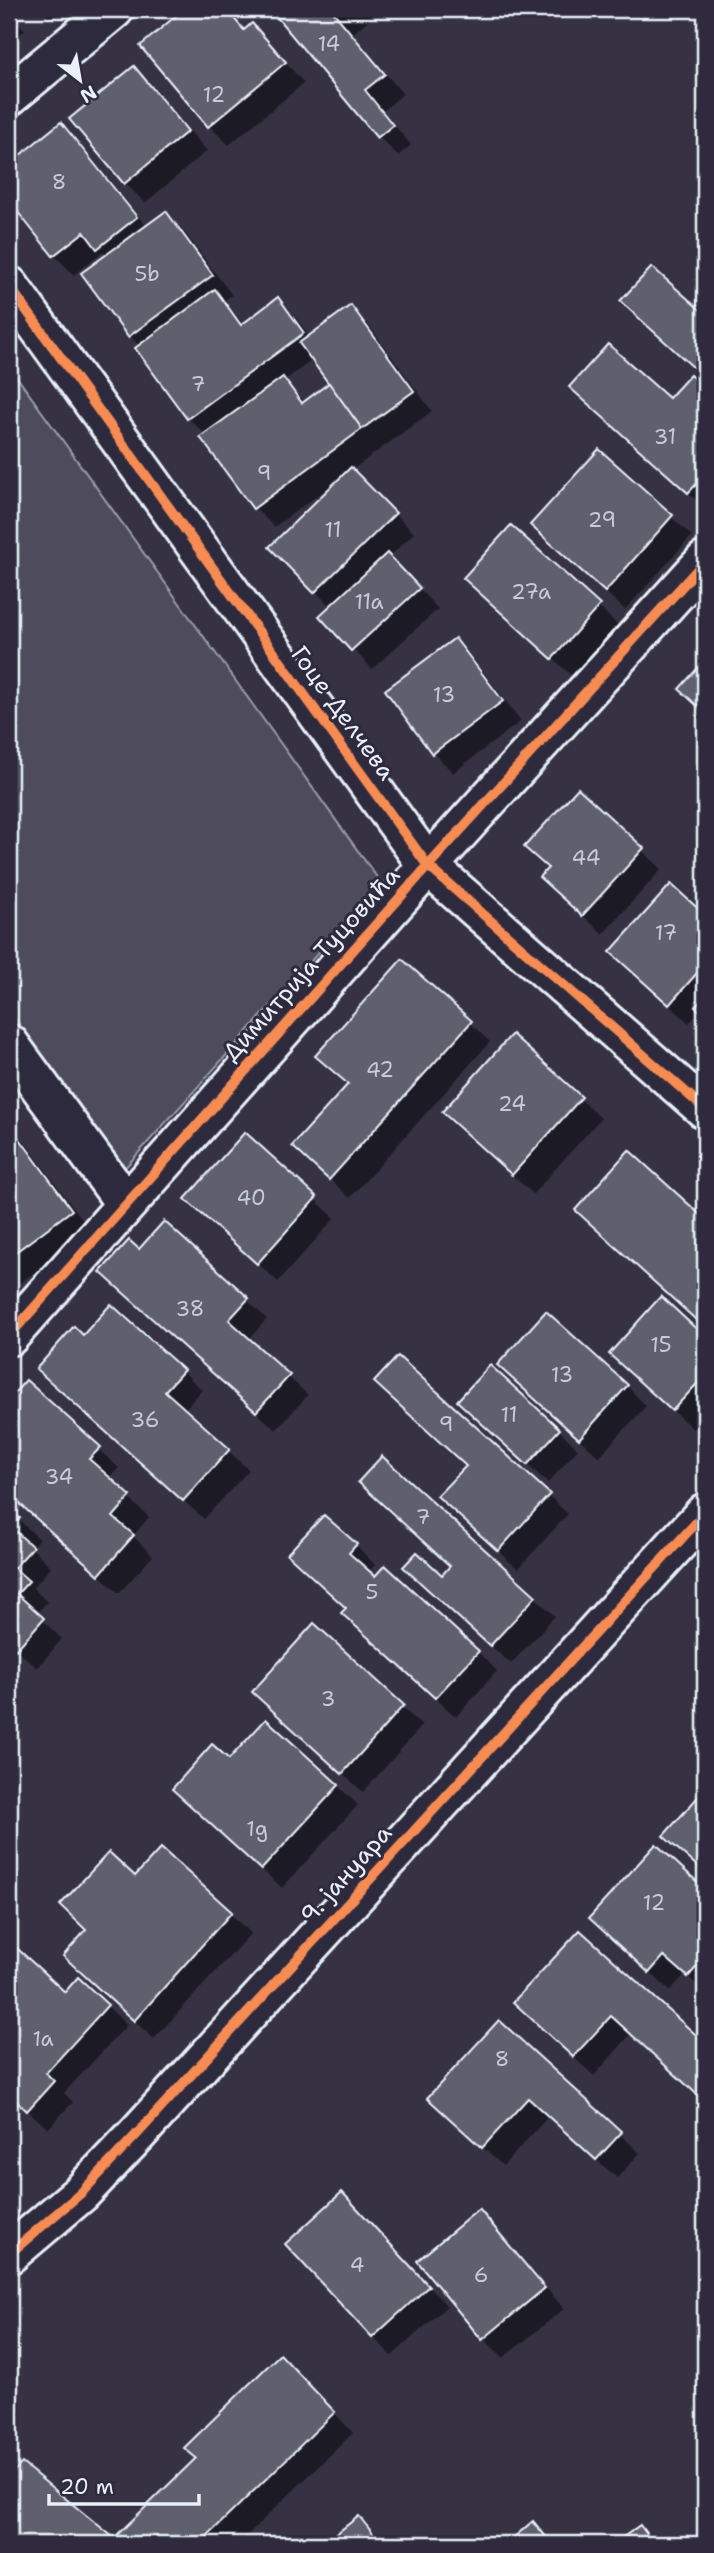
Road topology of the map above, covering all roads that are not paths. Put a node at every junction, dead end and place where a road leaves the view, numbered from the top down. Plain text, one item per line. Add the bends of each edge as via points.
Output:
1 (114, 9) edge
2 (9, 96) edge
3 (9, 286) edge
4 (705, 561) edge
5 (428, 866) junction
6 (9, 1044) edge
7 (705, 1110) edge
8 (125, 1203) junction
9 (9, 1336) edge
10 (705, 1513) edge
11 (9, 2254) edge

1 - 2 street
3 - 5 street, Гоце Делчева
4 - 5 street, Димитрија Туцовића
5 - 7 street, Гоце Делчева
5 - 8 street, Димитрија Туцовића
6 - 8 street
8 - 9 street, Димитрија Туцовића
10 - 11 street, 9. јануара via 137,2134 81,2193

